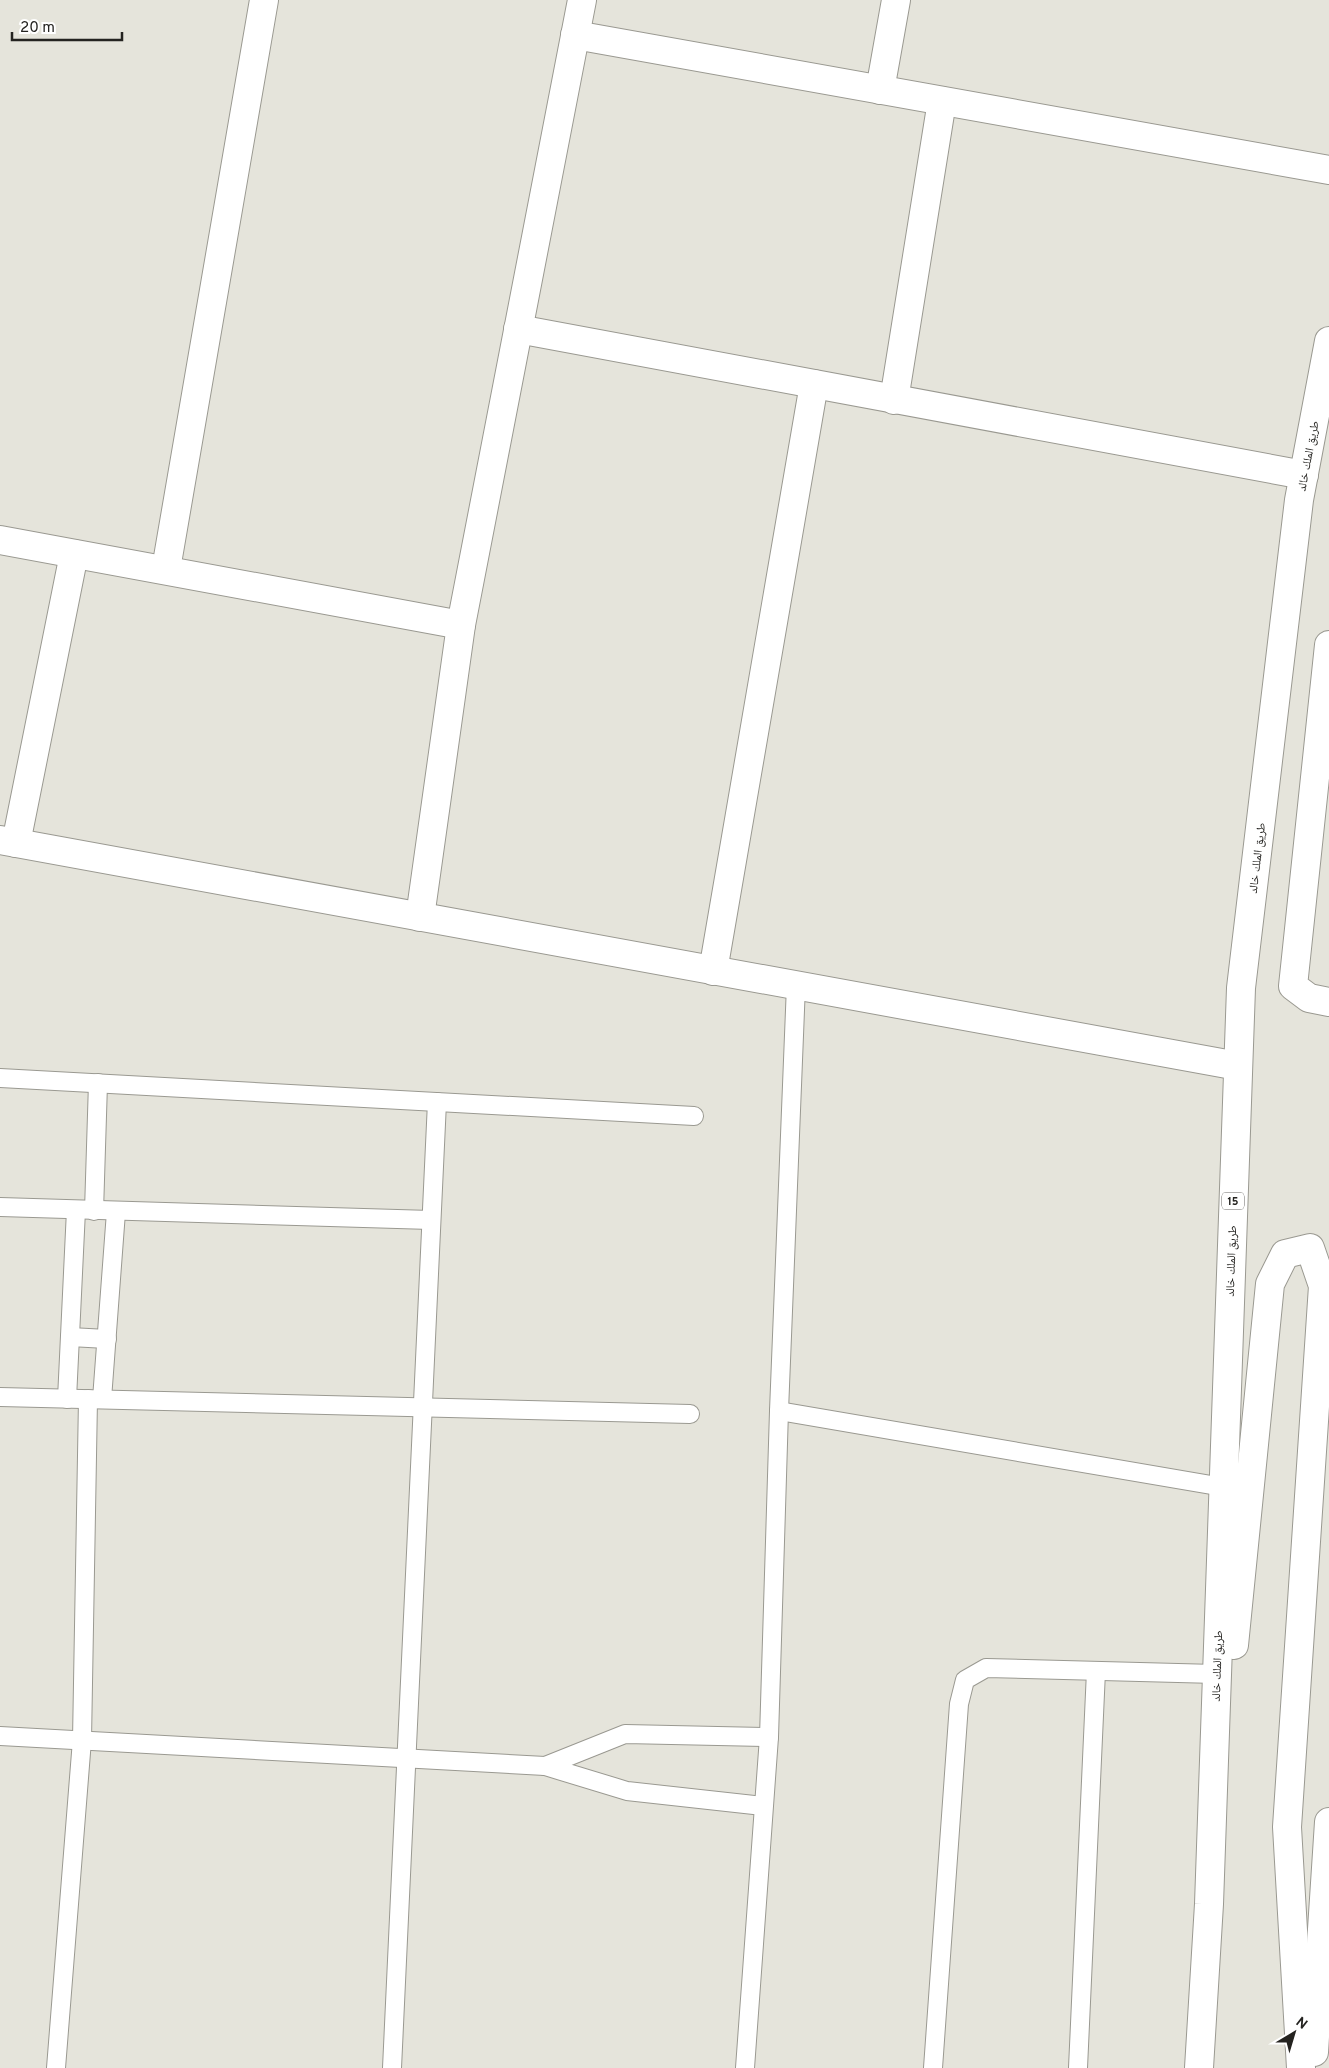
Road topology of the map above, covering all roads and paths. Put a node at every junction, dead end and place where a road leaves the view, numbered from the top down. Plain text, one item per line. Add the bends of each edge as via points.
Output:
1 (264, 0) edge
2 (582, 0) edge
3 (896, 0) edge
4 (575, 35) junction
5 (880, 90) junction
6 (942, 101) junction
7 (1329, 170) edge
8 (518, 329) junction
9 (1329, 341) edge
10 (814, 384) junction
11 (894, 400) junction
12 (1304, 475) junction
13 (0, 540) edge
14 (74, 554) junction
15 (166, 569) junction
16 (461, 625) junction
17 (1329, 645) edge
18 (8, 841) edge
19 (420, 917) junction
20 (713, 970) junction
21 (796, 986) junction
22 (1329, 1002) edge
23 (1238, 1066) junction
24 (0, 1078) edge
25 (98, 1083) junction
26 (437, 1102) junction
27 (694, 1116) dead end
28 (0, 1208) edge
29 (76, 1210) junction
30 (94, 1211) junction
31 (116, 1212) junction
32 (432, 1220) junction
33 (70, 1337) junction
34 (107, 1339) junction
35 (0, 1397) edge
36 (67, 1399) junction
37 (95, 1399) junction
38 (422, 1407) junction
39 (779, 1411) junction
40 (690, 1414) dead end
41 (1223, 1487) junction
42 (1096, 1671) junction
43 (1216, 1674) junction
44 (0, 1736) edge
45 (770, 1738) junction
46 (82, 1740) junction
47 (405, 1758) junction
48 (545, 1766) junction
49 (763, 1806) junction
50 (1329, 1822) edge
51 (1209, 1904) junction
52 (1325, 1951) edge
53 (56, 2068) edge
54 (392, 2068) edge
55 (745, 2068) edge
56 (933, 2068) edge
57 (1078, 2068) edge
58 (1199, 2068) edge
59 (1300, 2068) edge
60 (1314, 2068) edge

1 - 15 main road
2 - 4 main road
3 - 5 main road
4 - 5 main road
4 - 8 main road
5 - 6 main road
6 - 7 main road
6 - 11 main road
8 - 10 main road
8 - 16 main road
9 - 12 main road, طريق الملك خالد / 15
10 - 11 main road
10 - 20 main road
11 - 12 main road
12 - 23 main road, طريق الملك خالد / 15 via 1241,988
13 - 14 main road
14 - 15 main road
14 - 18 main road
15 - 16 main road
16 - 19 main road
17 - 22 main road via 1293,986 1309,998
18 - 19 main road
19 - 20 main road
20 - 21 main road
21 - 23 main road
21 - 39 lane
23 - 41 main road, طريق الملك خالد / 15
24 - 25 lane
25 - 26 lane
25 - 30 lane
26 - 27 lane
26 - 32 lane
28 - 29 lane
29 - 30 lane
29 - 33 lane
30 - 31 lane
31 - 32 lane
31 - 34 lane
32 - 38 lane
33 - 34 lane
33 - 36 lane
34 - 37 lane
35 - 36 lane
36 - 37 lane
37 - 38 lane
37 - 46 lane
38 - 40 lane
38 - 47 lane
39 - 41 lane
39 - 45 lane
41 - 43 main road, طريق الملك خالد / 15
42 - 43 lane
42 - 56 lane via 986,1668 966,1680 960,1704
42 - 57 lane
43 - 51 main road, طريق الملك خالد / 15
44 - 46 lane
45 - 48 lane via 625,1734
45 - 49 lane
46 - 47 lane
46 - 53 lane
47 - 48 lane
47 - 54 lane
48 - 49 lane via 626,1791
49 - 55 lane
50 - 52 main road
51 - 58 main road, طريق الملك خالد / 15
51 - 59 main road via 1270,1284 1285,1254 1310,1248 1323,1286 1287,1827
52 - 60 main road

